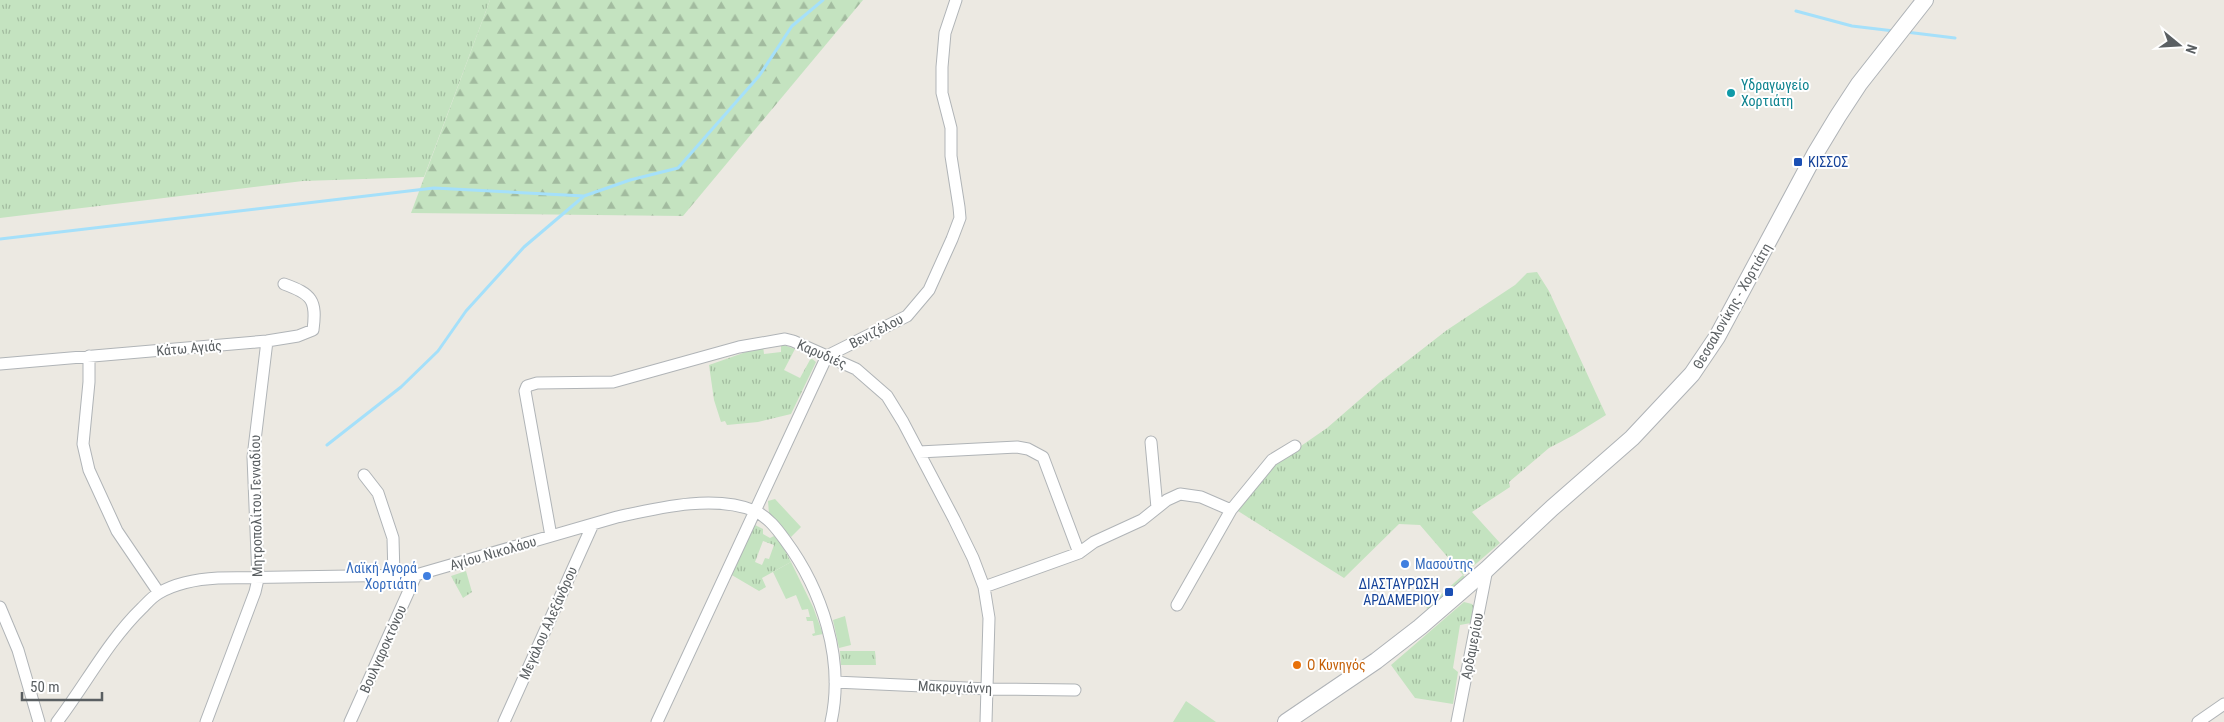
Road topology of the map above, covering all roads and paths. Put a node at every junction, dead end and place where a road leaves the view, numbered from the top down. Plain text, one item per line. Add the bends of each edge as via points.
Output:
1 (956, 0) edge
2 (1923, 2) edge
3 (284, 284) dead end
4 (267, 341) junction
5 (89, 356) junction
6 (827, 356) junction
7 (0, 364) edge
8 (1151, 442) dead end
9 (1295, 446) dead end
10 (919, 452) junction
11 (364, 475) dead end
12 (1157, 508) junction
13 (1231, 510) junction
14 (755, 511) junction
15 (593, 524) junction
16 (551, 536) junction
17 (1079, 553) junction
18 (1487, 570) junction
19 (416, 575) junction
20 (394, 577) junction
21 (258, 579) junction
22 (984, 587) junction
23 (158, 593) junction
24 (1177, 605) dead end
25 (0, 607) edge
26 (835, 682) junction
27 (988, 689) junction
28 (1075, 690) dead end
29 (2224, 704) edge
30 (1288, 721) edge
31 (39, 722) edge
32 (58, 722) edge
33 (206, 722) edge
34 (350, 722) edge
35 (504, 722) edge
36 (657, 722) edge
37 (832, 722) edge
38 (986, 722) edge
39 (1457, 722) edge
40 (2198, 722) edge

1 - 6 street, Βενιζέλου via 945,33 942,93 951,128 951,156 960,218 929,290 907,316
2 - 18 street, Θεσσαλονίκης - Χορτιάτη via 1859,84 1815,154 1747,282 1692,374 1632,438
3 - 4 street, Κάτω Αγιάς via 303,291 313,301 315,316 312,330 298,336
4 - 5 street, Κάτω Αγιάς
4 - 21 street, Μητροπολίτου Γενναδίου via 253,457
5 - 7 street, Κάτω Αγιάς
5 - 23 street via 90,382 83,444 88,470 117,531
6 - 10 street, Καρυδιές via 856,369 887,396
6 - 14 street
6 - 16 street, Καρυδιές via 785,339 613,382 530,384 525,391
8 - 12 street
9 - 13 street via 1272,460
10 - 17 street via 1017,446 1043,457
10 - 22 street, Καρυδιές via 973,558
11 - 20 street via 378,493 393,538
12 - 13 street via 1180,494 1201,497
12 - 17 street via 1142,520 1094,542
13 - 24 street
14 - 15 street, Αγίου Νικολάου via 728,505 687,504
14 - 26 street, Αγίου Νικολάου via 776,528 793,550 820,602 833,653
14 - 36 street
15 - 16 street, Αγίου Νικολάου
15 - 35 street, Μεγάλου Αλεξάνδρου
16 - 19 street, Αγίου Νικολάου
17 - 22 street
18 - 30 street, Θεσσαλονίκης - Χορτιάτη via 1392,649
18 - 39 street, Αρδαμερίου
19 - 20 street, Αγίου Νικολάου
19 - 34 street, Βουλγαροκτόνου
20 - 21 street, Αγίου Νικολάου
21 - 23 street, Αγίου Νικολάου via 196,580
21 - 33 street, Μητροπολίτου Γενναδίου
22 - 27 street, Καρυδιές via 989,618
23 - 32 street, Αγίου Νικολάου via 106,649
25 - 31 street via 18,650
26 - 27 street, Μακρυγιάννη
26 - 37 street, Αγίου Νικολάου
27 - 28 street, Μακρυγιάννη
27 - 38 street, Καρυδιές
29 - 40 street

